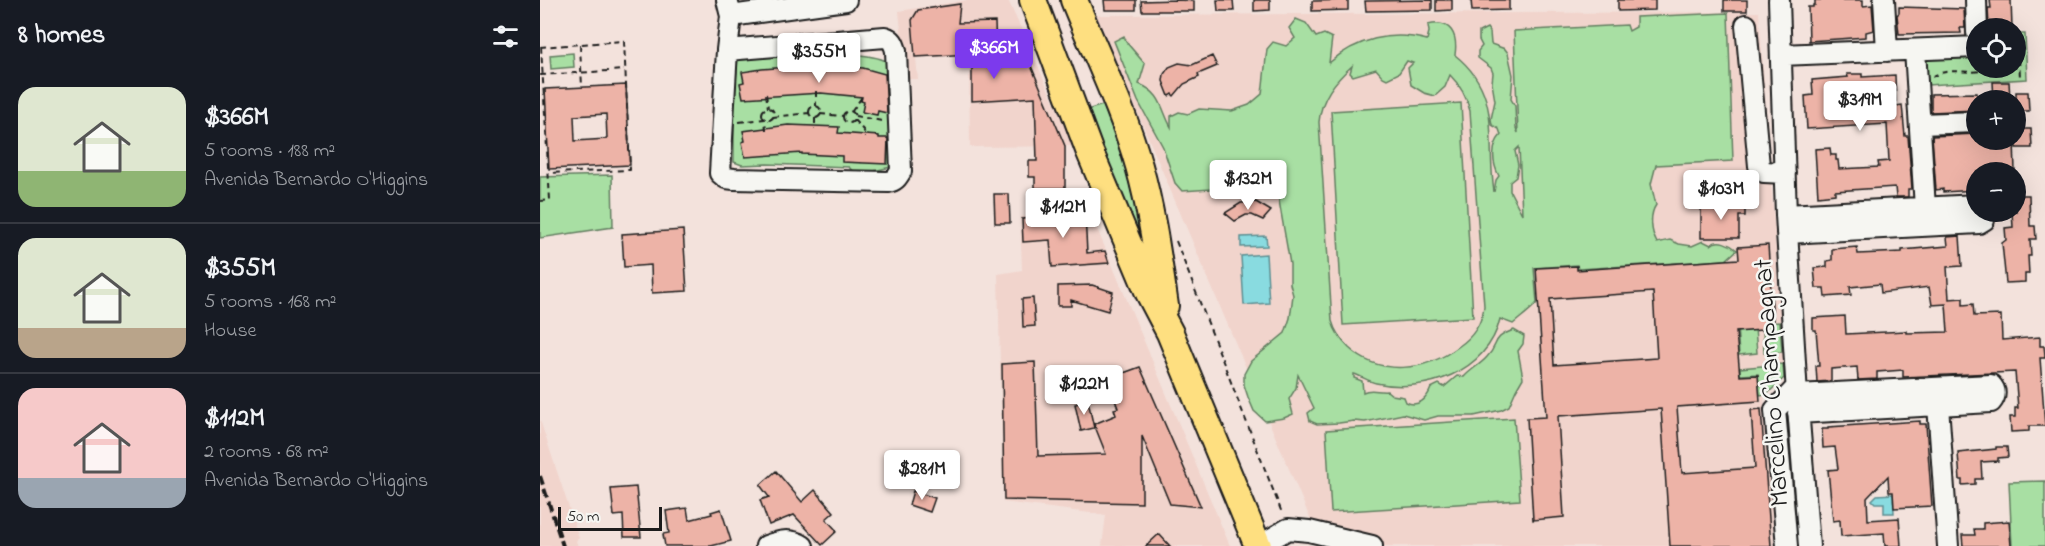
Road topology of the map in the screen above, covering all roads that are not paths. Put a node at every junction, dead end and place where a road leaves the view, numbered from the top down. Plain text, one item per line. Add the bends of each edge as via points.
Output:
1 (846, 0) edge
2 (1033, 0) edge
3 (1074, 0) edge
4 (1779, 0) edge
5 (1884, 0) edge
6 (1976, 0) edge
7 (729, 8) edge
8 (1977, 18) edge
9 (1746, 25) dead end
10 (1966, 48) edge
11 (727, 50) junction
12 (1915, 50) junction
13 (1887, 51) junction
14 (1782, 55) junction
15 (1102, 67) junction
16 (1063, 83) junction
17 (1966, 122) edge
18 (1920, 124) junction
19 (1785, 173) junction
20 (1966, 206) edge
21 (1925, 208) junction
22 (1981, 222) edge
23 (1786, 224) junction
24 (1170, 333) junction
25 (1797, 399) junction
26 (1938, 405) junction
27 (1808, 540) edge
28 (1787, 541) edge
29 (801, 545) edge
30 (766, 546) edge
31 (1259, 546) edge
32 (1372, 546) edge
33 (1948, 546) edge

1 - 7 street
2 - 16 main road
3 - 15 main road
4 - 14 street, Marcelino Champagnat
5 - 13 street
6 - 8 street
7 - 11 street
9 - 19 street via 1759,166 1764,172
10 - 12 street
11 - 11 street via 720,165 720,173 726,178 894,181 901,171 896,51 890,39
12 - 13 street
12 - 18 street
13 - 14 street
14 - 19 street, Marcelino Champagnat
15 - 16 main road via 1097,82 1089,90
15 - 24 main road via 1145,190
16 - 24 main road via 1149,293
17 - 18 street
18 - 21 street
19 - 23 street, Marcelino Champagnat
20 - 21 street
21 - 23 street
22 - 23 street
23 - 25 street, Marcelino Champagnat
24 - 31 main road
25 - 26 street
25 - 26 street via 1991,385 1994,389 1991,402
25 - 27 street, Marcelino Champagnat
25 - 28 street via 1775,410
26 - 33 street
27 - 28 street
29 - 30 street via 780,541
31 - 32 street via 1288,529

